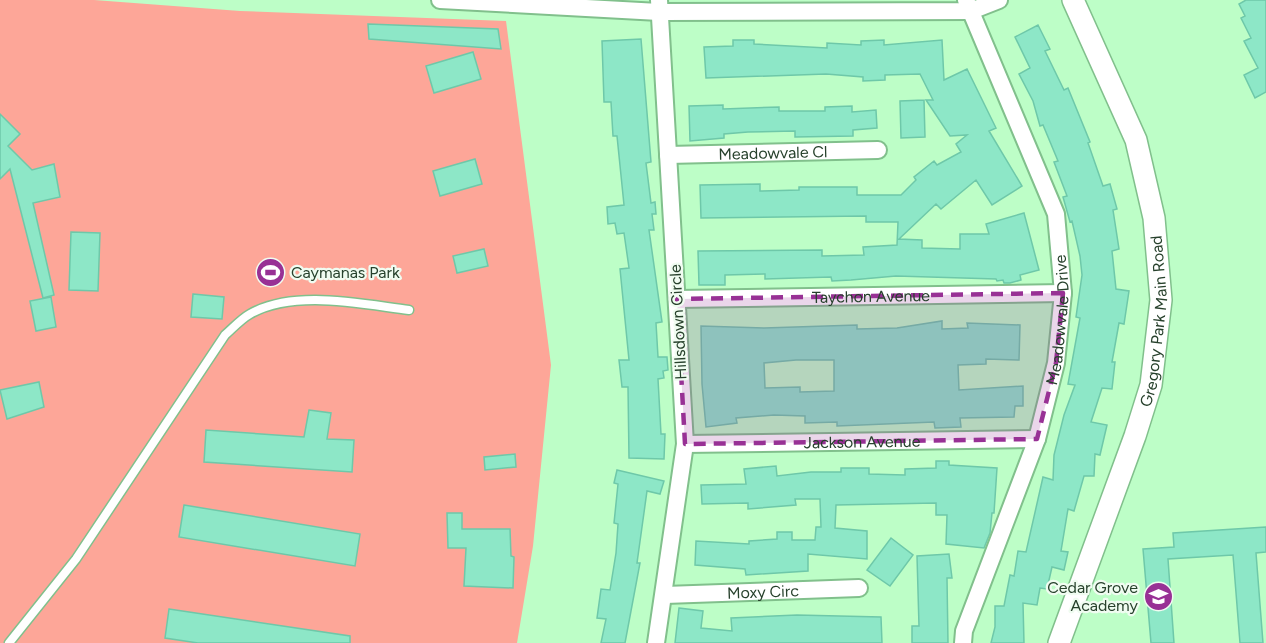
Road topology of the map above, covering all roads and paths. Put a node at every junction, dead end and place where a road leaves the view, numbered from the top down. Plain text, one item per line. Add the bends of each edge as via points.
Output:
1 (440, 0) edge
2 (999, 0) edge
3 (1073, 0) edge
4 (582, 4) edge
5 (659, 6) edge
6 (968, 6) edge
7 (878, 150) dead end
8 (668, 155) junction
9 (1063, 293) junction
10 (676, 298) junction
11 (409, 310) dead end
12 (1037, 439) junction
13 (685, 444) junction
14 (859, 588) dead end
15 (665, 595) junction
16 (9, 643) edge
17 (656, 643) edge
18 (963, 643) edge
19 (1059, 643) edge

1 - 4 street
2 - 6 street
3 - 19 street, Gregory Park Main Road via 1136,140 1154,218 1161,300 1151,385
4 - 5 street
5 - 6 street
5 - 8 street, Hillsdown Circle
6 - 9 street, Meadowvale Drive via 1056,214
7 - 8 street, Meadowvale Cl
8 - 10 street, Hillsdown Circle
9 - 10 street, Taychon Avenue
9 - 12 street, Meadowvale Drive via 1056,363
10 - 13 street, Hillsdown Circle
11 - 16 lane via 333,301 291,302 250,314 225,335 76,559
12 - 13 street, Jackson Avenue
12 - 18 street, Meadowvale Drive via 964,631
13 - 15 street, Hillsdown Circle
14 - 15 street, Moxy Circ
15 - 17 street, Hillsdown Circle

